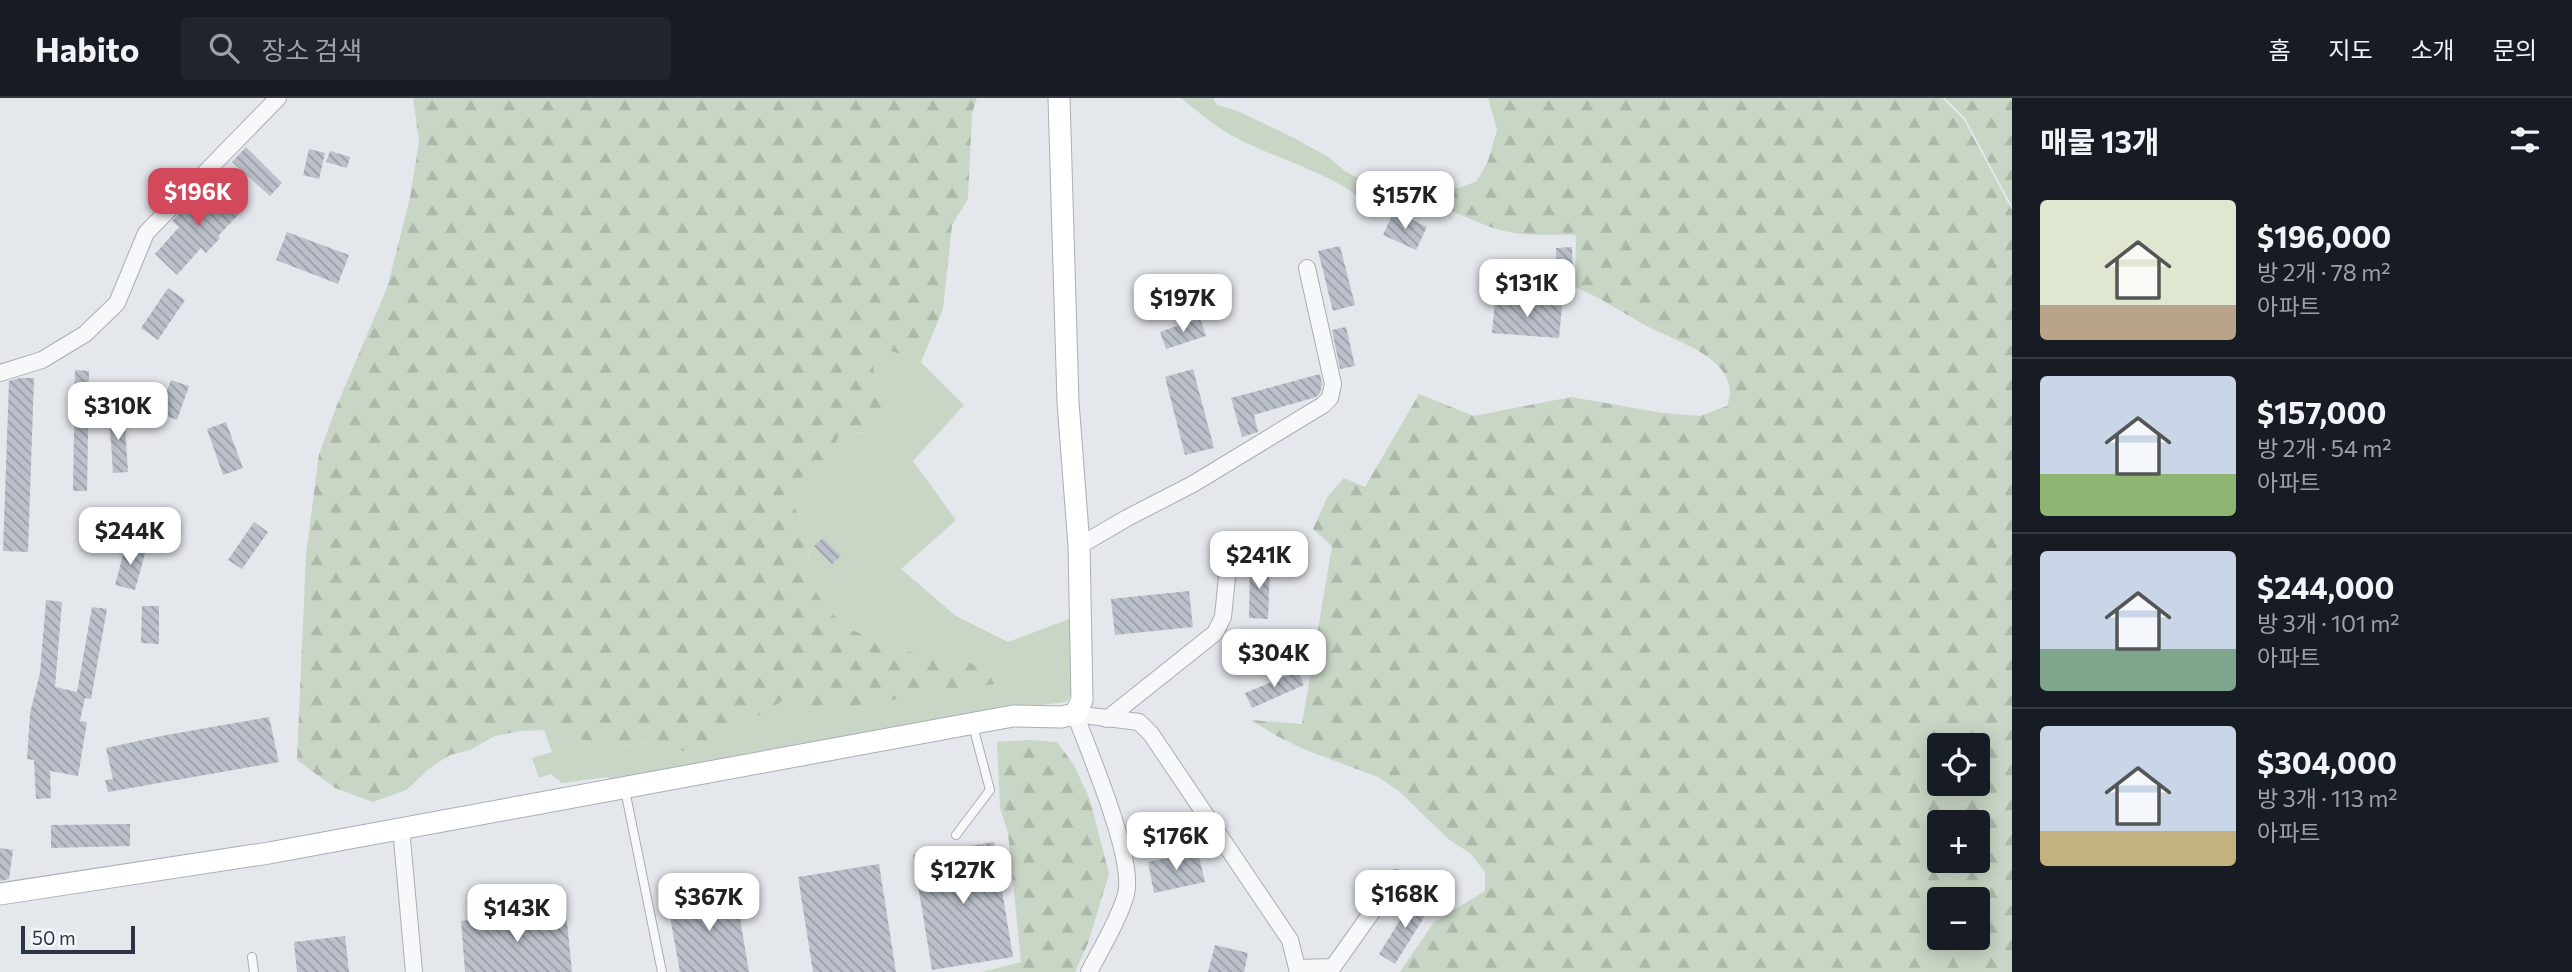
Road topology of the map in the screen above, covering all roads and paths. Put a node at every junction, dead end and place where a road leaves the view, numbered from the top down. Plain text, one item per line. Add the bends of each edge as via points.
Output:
1 (278, 98) edge
2 (1059, 98) edge
3 (1307, 268) dead end
4 (0, 373) edge
5 (1079, 547) junction
6 (1229, 557) dead end
7 (1075, 714) junction
8 (1107, 719) junction
9 (972, 723) junction
10 (624, 788) junction
11 (401, 828) junction
12 (956, 835) dead end
13 (1396, 878) dead end
14 (0, 894) edge
15 (252, 957) dead end
16 (1298, 970) edge
17 (254, 972) edge
18 (414, 972) edge
19 (662, 972) edge
20 (1089, 972) edge

1 - 4 street via 146,233 117,303 64,347 42,360
2 - 5 street via 1068,402
3 - 5 street via 1333,384 1330,398 1194,484
5 - 7 street via 1082,700
6 - 8 street via 1223,617 1215,633
7 - 8 street
7 - 9 street
7 - 20 street via 1128,871 1126,894
8 - 16 street via 1139,722 1151,734 1290,940
9 - 10 street
9 - 12 lane via 990,790
10 - 11 street
10 - 19 lane
11 - 14 street
11 - 18 street
13 - 16 street via 1333,967
15 - 17 lane

